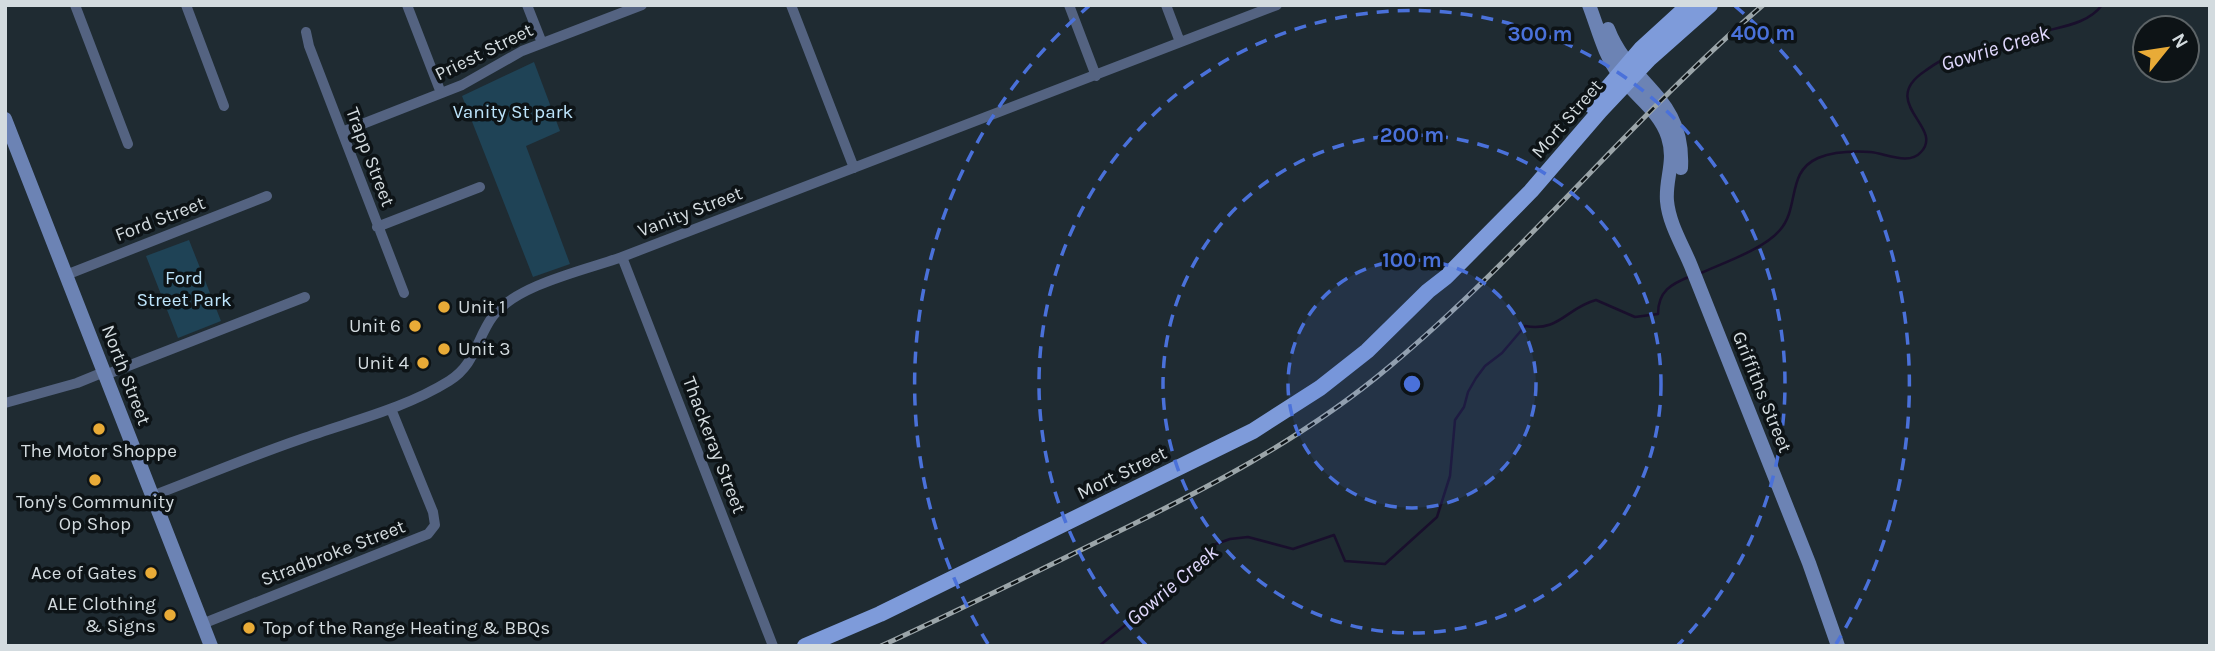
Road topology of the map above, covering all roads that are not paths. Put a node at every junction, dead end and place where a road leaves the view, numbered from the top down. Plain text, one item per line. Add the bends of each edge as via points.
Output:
1 (75, 5) edge
2 (186, 5) edge
3 (407, 5) edge
4 (527, 5) edge
5 (642, 5) edge
6 (791, 5) edge
7 (1069, 5) edge
8 (1166, 5) edge
9 (1277, 5) edge
10 (1589, 5) edge
11 (1599, 5) edge
12 (1689, 5) edge
13 (1710, 5) edge
14 (306, 32) dead end
15 (1180, 42) junction
16 (542, 43) junction
17 (1628, 73) junction
18 (1096, 76) junction
19 (441, 93) junction
20 (224, 106) dead end
21 (5, 119) edge
22 (342, 132) junction
23 (128, 144) dead end
24 (854, 168) junction
25 (480, 187) dead end
26 (267, 196) dead end
27 (377, 227) junction
28 (622, 257) junction
29 (66, 275) junction
30 (404, 293) dead end
31 (305, 297) dead end
32 (104, 373) junction
33 (5, 403) edge
34 (391, 409) junction
35 (152, 496) junction
36 (1808, 563) junction
37 (202, 624) junction
38 (211, 646) edge
39 (773, 646) edge
40 (805, 646) edge
41 (1838, 646) edge
42 (1848, 646) edge

1 - 23 street
2 - 20 street
3 - 19 street
4 - 16 street
5 - 16 street, Priest Street
6 - 24 street
7 - 18 street
8 - 15 street
9 - 15 street, Vanity Street
10 - 17 street via 1607,51
11 - 17 street
12 - 17 main road, Mort Street via 1641,49
13 - 17 main road, Mort Street
14 - 22 street, Trapp Street
15 - 18 street, Vanity Street
16 - 19 street, Priest Street
17 - 36 street, Griffiths Street via 1675,122 1681,167 1675,205 1679,235
17 - 40 main road, Mort Street via 1505,219 1346,369 1287,411 880,614
18 - 24 street, Vanity Street
19 - 22 street, Priest Street
21 - 29 street, North Street
22 - 27 street, Trapp Street
24 - 28 street, Vanity Street
25 - 27 street
26 - 29 street, Ford Street
27 - 30 street, Trapp Street
28 - 34 street, Vanity Street via 512,298 493,316 463,372
28 - 39 street, Thackeray Street
29 - 32 street, North Street
31 - 32 street
32 - 33 street
32 - 35 street, North Street
34 - 35 street, Vanity Street via 301,438
34 - 37 street, Stradbroke Street via 433,512 435,525 428,534
35 - 37 street, North Street
36 - 41 street, Griffiths Street
36 - 42 street, Griffiths Street
37 - 38 street, North Street

